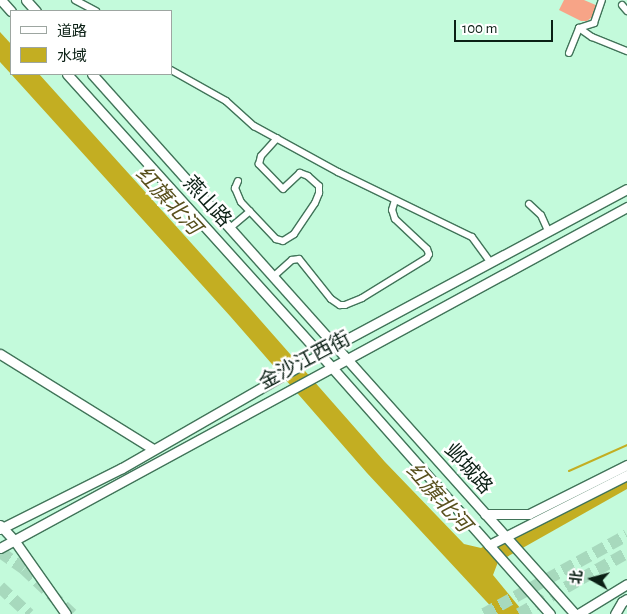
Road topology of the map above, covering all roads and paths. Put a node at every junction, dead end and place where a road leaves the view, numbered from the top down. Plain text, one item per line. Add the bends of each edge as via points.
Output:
1 (1, 0) edge
2 (26, 0) edge
3 (75, 0) edge
4 (602, 0) edge
5 (35, 10) edge
6 (94, 10) edge
7 (10, 11) edge
8 (579, 28) junction
9 (627, 50) edge
10 (569, 53) dead end
11 (172, 71) edge
12 (68, 75) edge
13 (93, 75) edge
14 (277, 138) junction
15 (238, 181) dead end
16 (627, 189) edge
17 (395, 200) junction
18 (529, 204) dead end
19 (627, 207) edge
20 (250, 211) junction
21 (389, 220) dead end
22 (230, 228) junction
23 (403, 228) junction
24 (548, 231) junction
25 (490, 262) junction
26 (274, 276) junction
27 (336, 346) junction
28 (0, 354) edge
29 (320, 354) junction
30 (348, 359) junction
31 (331, 366) junction
32 (153, 450) junction
33 (627, 465) edge
34 (627, 475) edge
35 (485, 514) junction
36 (1, 527) edge
37 (504, 537) junction
38 (14, 540) junction
39 (489, 545) junction
40 (0, 548) edge
41 (627, 584) edge
42 (627, 599) edge
43 (66, 614) edge
44 (550, 614) edge
45 (577, 614) edge
46 (614, 614) edge

1 - 7 street
2 - 5 street
3 - 6 street
4 - 8 street via 594,23
8 - 9 street via 592,37
8 - 10 street
11 - 14 street via 226,101 254,126
12 - 29 street, 燕山路
13 - 22 street, 燕山路
14 - 17 street
14 - 20 street via 261,156 259,164 283,189 300,173 315,181 319,193 306,220 284,241 276,239
15 - 20 street via 236,193
16 - 24 street, 金沙江西街
17 - 23 street via 392,210
17 - 25 street via 472,237
18 - 24 street via 542,214
19 - 30 street, 金沙江西街
20 - 22 street
21 - 23 street
22 - 26 street, 燕山路
23 - 26 street via 427,249 427,258 345,305 335,303 299,259 292,260
24 - 25 street, 金沙江西街
25 - 27 street, 金沙江西街
26 - 27 street, 燕山路
27 - 29 street, 金沙江西街
27 - 30 street, 邺城路
28 - 32 street
29 - 31 street, 邺城路
29 - 32 street, 金沙江西街
30 - 31 street, 金沙江西街
30 - 35 street, 邺城路
31 - 38 street, 金沙江西街
31 - 39 street, 邺城路
32 - 36 street, 金沙江西街
33 - 35 street via 528,514
34 - 37 street
35 - 37 street, 邺城路
36 - 38 street
37 - 39 street
37 - 45 street, 邺城路
38 - 40 street, 金沙江西街
38 - 43 street
39 - 44 street, 邺城路
41 - 45 street
42 - 46 street

